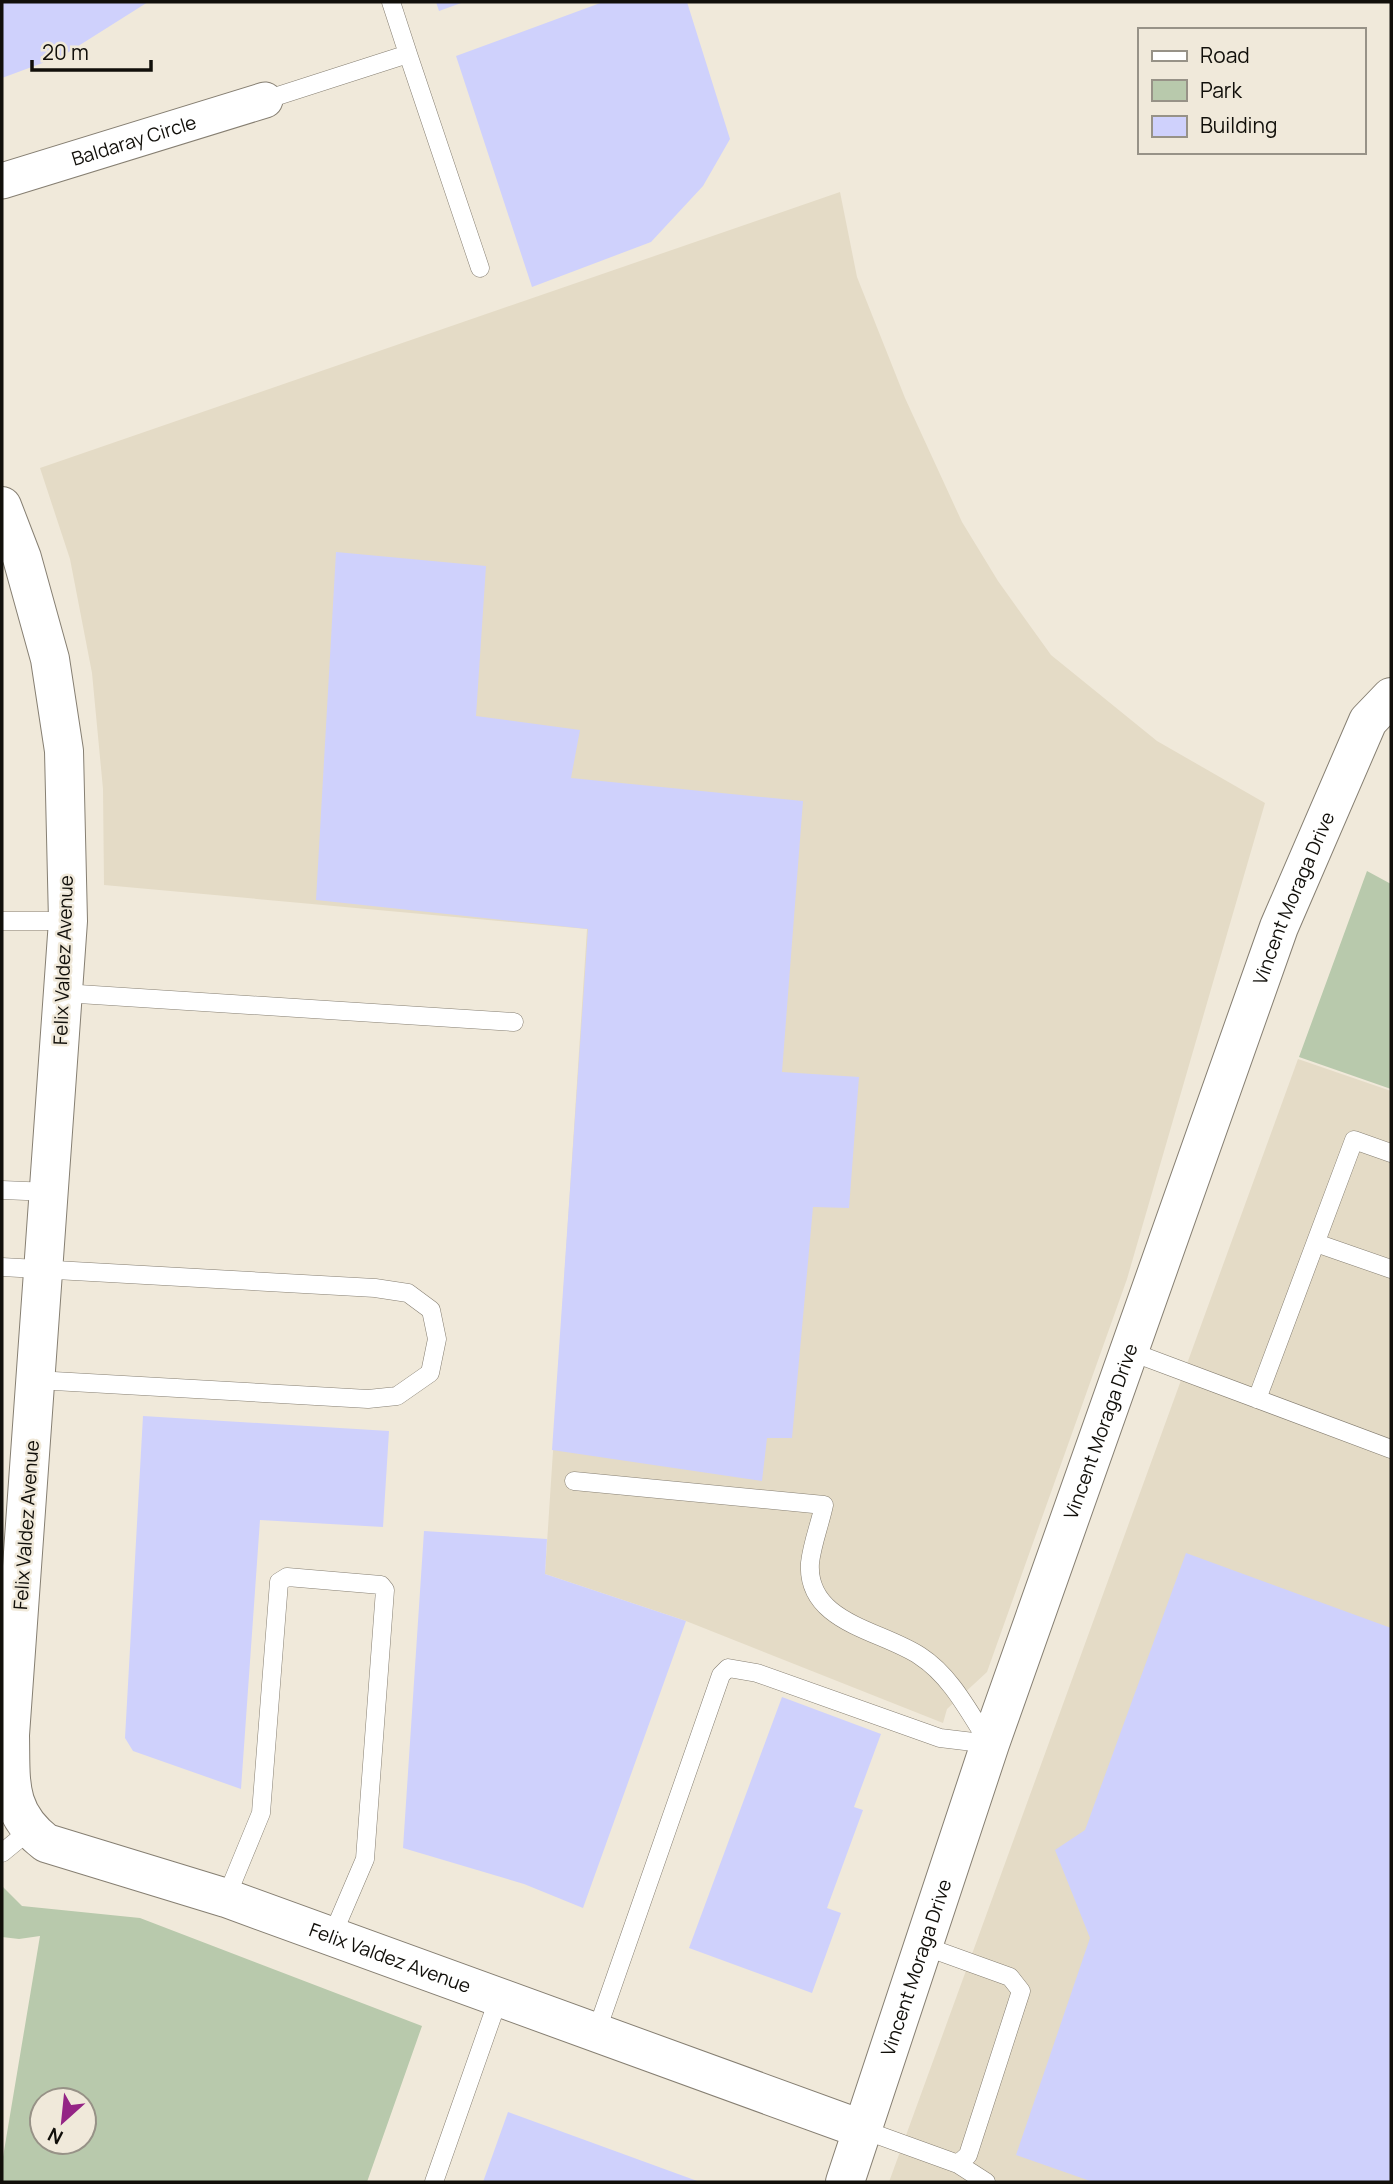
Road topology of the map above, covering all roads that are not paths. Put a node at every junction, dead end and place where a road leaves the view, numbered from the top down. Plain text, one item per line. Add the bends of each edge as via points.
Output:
1 (391, 2) edge
2 (408, 54) junction
3 (265, 100) joint
4 (2, 181) edge
5 (480, 268) dead end
6 (2, 506) edge
7 (1391, 668) edge
8 (1379, 709) edge
9 (2, 921) edge
10 (68, 921) junction
11 (63, 993) junction
12 (514, 1022) dead end
13 (1391, 1153) edge
14 (2, 1190) edge
15 (50, 1192) junction
16 (1316, 1243) junction
17 (2, 1266) edge
18 (45, 1269) junction
19 (1391, 1269) edge
20 (1129, 1351) junction
21 (36, 1380) junction
22 (1257, 1399) junction
23 (1391, 1449) edge
24 (575, 1481) dead end
25 (990, 1744) junction
26 (16, 1841) edge
27 (226, 1898) junction
28 (332, 1936) junction
29 (924, 1946) junction
30 (499, 1997) junction
31 (596, 2033) junction
32 (864, 2130) junction
33 (958, 2164) junction
34 (434, 2182) edge
35 (845, 2182) edge
36 (986, 2182) edge

1 - 2 lane
2 - 3 lane
2 - 5 lane
3 - 4 street, Baldaray Circle
6 - 10 street, Felix Valdez Avenue via 22,558 50,659 64,751
7 - 8 street, Vincent Moraga Drive
8 - 20 street, Vincent Moraga Drive via 1279,928
9 - 10 lane
10 - 11 street, Felix Valdez Avenue
11 - 12 lane
11 - 15 street, Felix Valdez Avenue
13 - 16 lane via 1354,1140
14 - 15 lane
15 - 18 street, Felix Valdez Avenue
16 - 19 lane
16 - 22 lane
17 - 18 lane
18 - 21 street, Felix Valdez Avenue
18 - 21 lane via 238,1278 408,1293 431,1310 437,1339 430,1373 397,1396 368,1399
20 - 22 lane
20 - 25 street, Vincent Moraga Drive
21 - 26 street, Felix Valdez Avenue via 20,1507 10,1735 11,1788 18,1814
22 - 23 lane
24 - 25 lane via 824,1505 810,1563 815,1595 842,1620 921,1656 948,1681
25 - 29 street, Vincent Moraga Drive
25 - 31 lane via 940,1738 757,1673 728,1668
26 - 27 street, Felix Valdez Avenue via 46,1843
27 - 28 street, Felix Valdez Avenue
27 - 28 lane via 261,1813 279,1582 286,1577 381,1585 385,1590 365,1859
28 - 30 street, Felix Valdez Avenue
29 - 32 street, Vincent Moraga Drive
29 - 33 lane via 1010,1977 1021,1990 968,2155
30 - 31 street, Felix Valdez Avenue
30 - 34 lane
31 - 32 street, Felix Valdez Avenue
32 - 33 lane
32 - 35 street, Vincent Moraga Drive
33 - 36 lane

